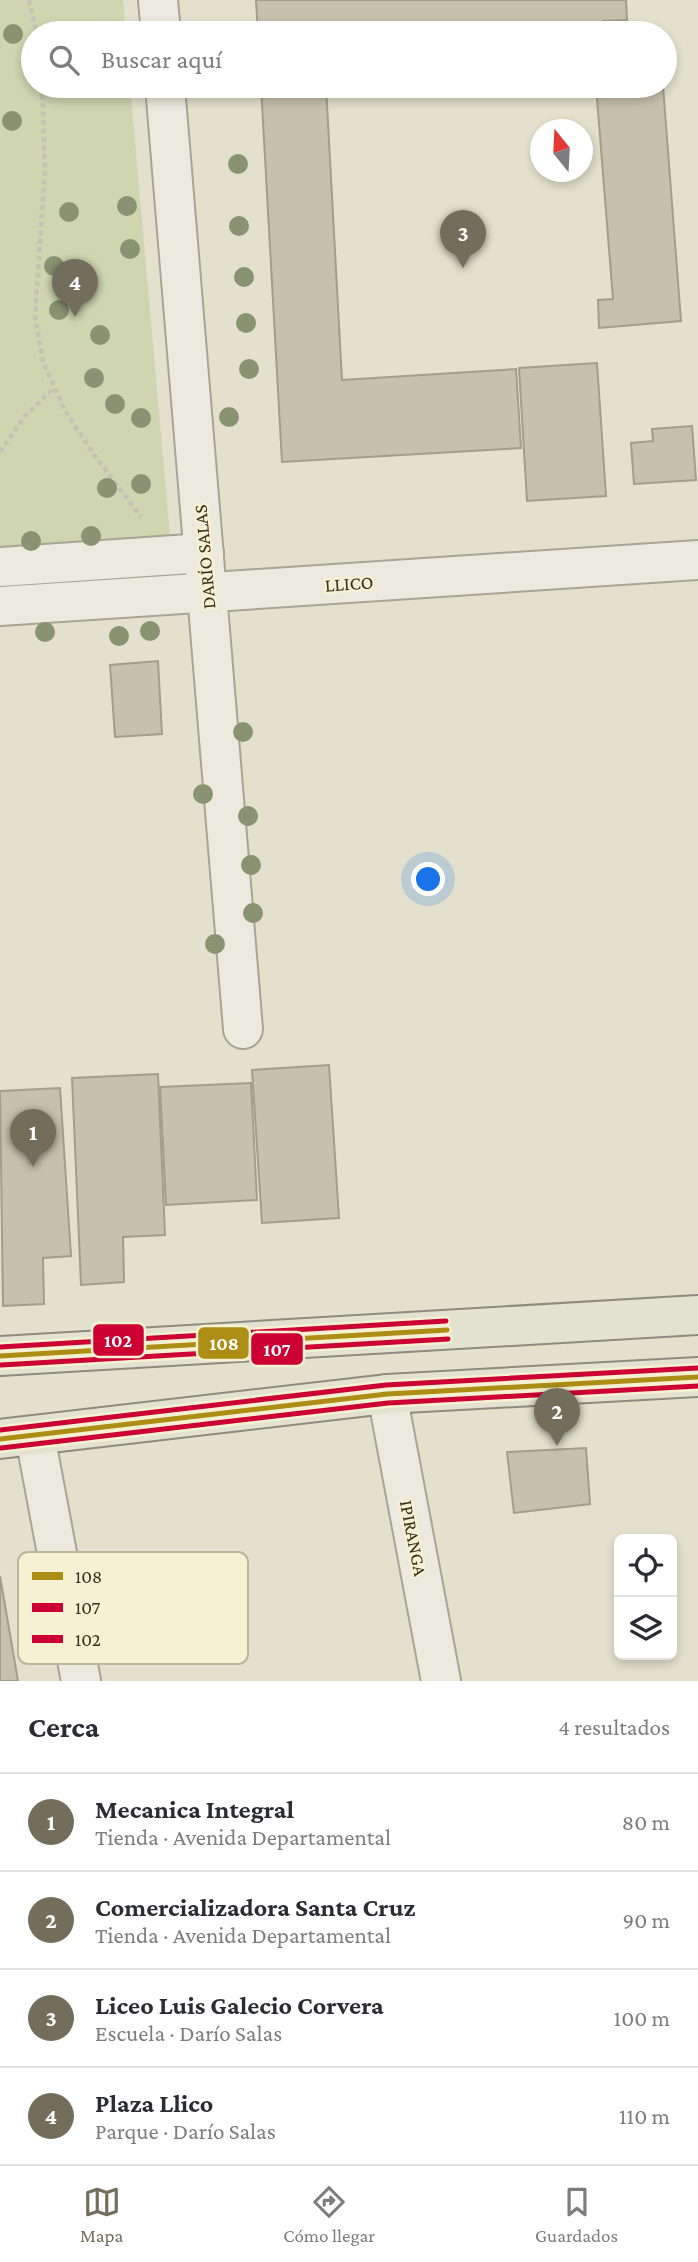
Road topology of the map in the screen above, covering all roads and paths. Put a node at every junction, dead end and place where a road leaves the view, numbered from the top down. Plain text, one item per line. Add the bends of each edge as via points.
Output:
1 (29, 0) edge
2 (158, 0) edge
3 (36, 21) edge
4 (160, 21) edge
5 (42, 98) edge
6 (166, 98) edge
7 (54, 388) junction
8 (0, 452) edge
9 (145, 524) dead end
10 (204, 553) junction
11 (698, 560) edge
12 (0, 567) edge
13 (207, 593) junction
14 (0, 606) edge
15 (243, 1029) dead end
16 (698, 1315) edge
17 (0, 1356) edge
18 (698, 1377) edge
19 (387, 1394) junction
20 (18, 1437) edge
21 (48, 1552) edge
22 (77, 1664) edge
23 (81, 1681) edge
24 (441, 1681) edge

1 - 3 path
2 - 4 street
5 - 7 path via 45,170 35,316 43,362
6 - 10 street, DARÍO SALAS
7 - 8 path via 25,415
7 - 9 path via 95,456
10 - 12 street
10 - 13 street, DARÍO SALAS
11 - 13 street, LLICO
13 - 14 street, LLICO
13 - 15 street, DARÍO SALAS
16 - 17 main road
18 - 19 main road
19 - 20 main road
19 - 24 street, IPIRANGA
20 - 21 street
22 - 23 street

